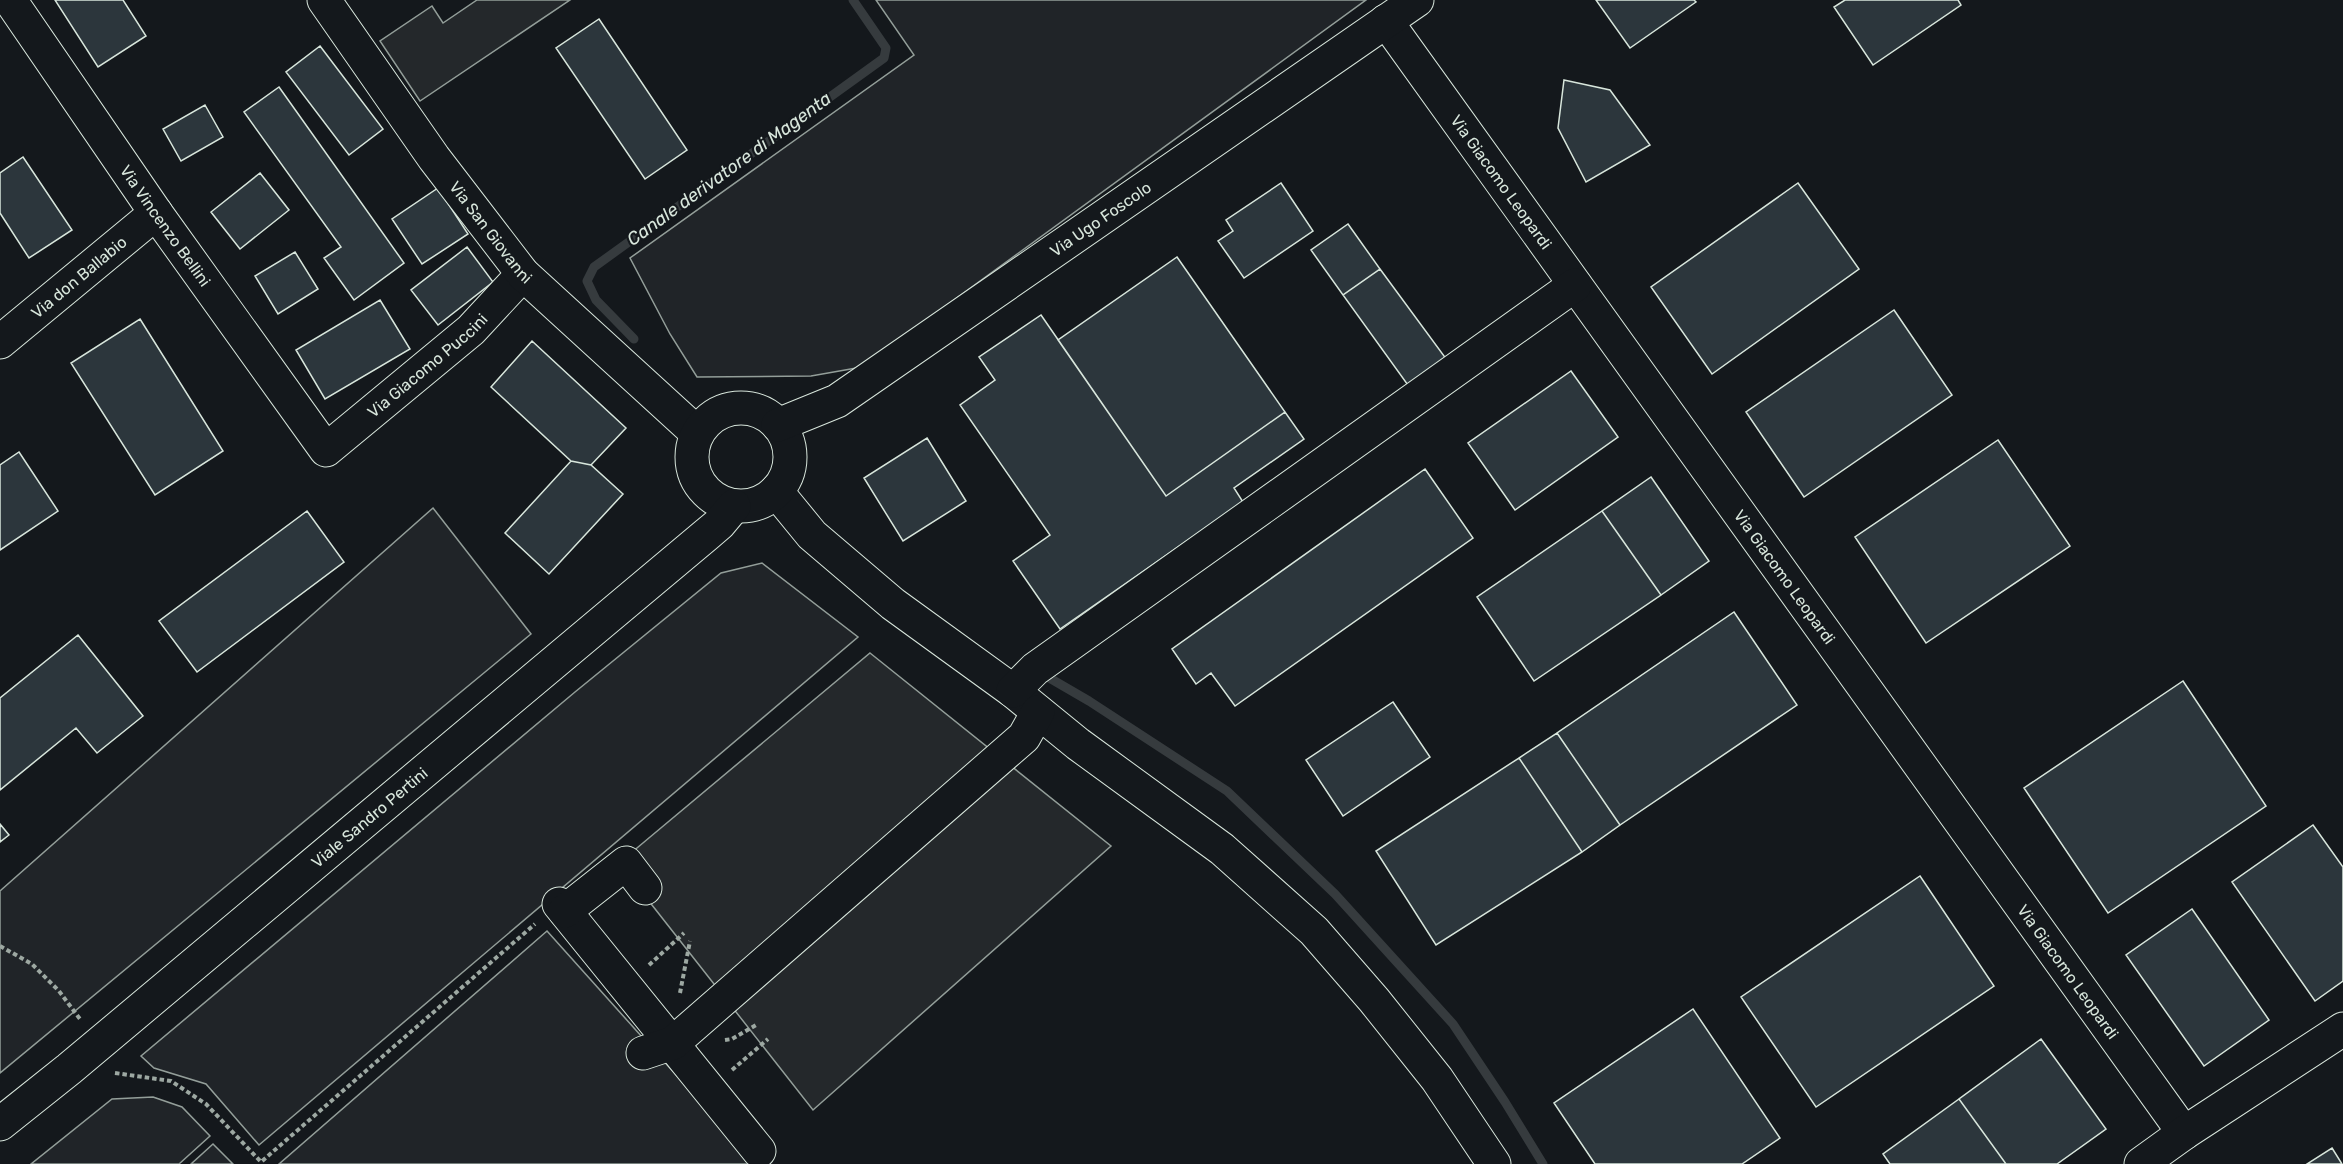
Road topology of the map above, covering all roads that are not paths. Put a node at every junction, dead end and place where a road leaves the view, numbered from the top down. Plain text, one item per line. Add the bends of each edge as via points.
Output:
1 (10, 0) edge
2 (324, 0) edge
3 (1417, 0) edge
4 (1386, 21) junction
5 (156, 213) junction
6 (524, 274) junction
7 (1575, 285) junction
8 (0, 342) edge
9 (778, 425) junction
10 (697, 433) junction
11 (326, 450) joint
12 (776, 491) junction
13 (734, 506) junction
14 (1013, 691) junction
15 (1038, 712) junction
16 (645, 888) dead end
17 (2343, 1029) edge
18 (658, 1048) junction
19 (0, 1124) edge
20 (2184, 1133) junction
21 (759, 1151) dead end
22 (1494, 1164) edge
23 (2141, 1164) edge

1 - 5 street, Via Vincenzo Bellini
2 - 6 street, Via San Giovanni via 434,158
3 - 4 street, Via Ugo Foscolo
4 - 7 street, Via Giacomo Leopardi
4 - 9 street, Via Ugo Foscolo via 837,401
5 - 8 street, Via don Ballabio
5 - 11 street, Via Vincenzo Bellini
6 - 10 street, Via San Giovanni
6 - 11 street, Via Giacomo Puccini via 471,330
7 - 14 street via 1035,669
7 - 20 street, Via Giacomo Leopardi
9 - 10 street via 765,414 732,408 716,414
9 - 12 street via 788,443 790,460 786,477
10 - 13 street via 693,471 704,490 717,501
12 - 13 street via 751,506
12 - 14 street via 812,535 893,604
13 - 19 street, Viale Sandro Pertini via 713,529
14 - 15 street
15 - 18 street via 1024,737
15 - 22 street via 1222,849 1314,931 1437,1079
16 - 18 street via 626,863 562,907 627,986
17 - 20 street
18 - 21 street via 710,1090
20 - 23 street

